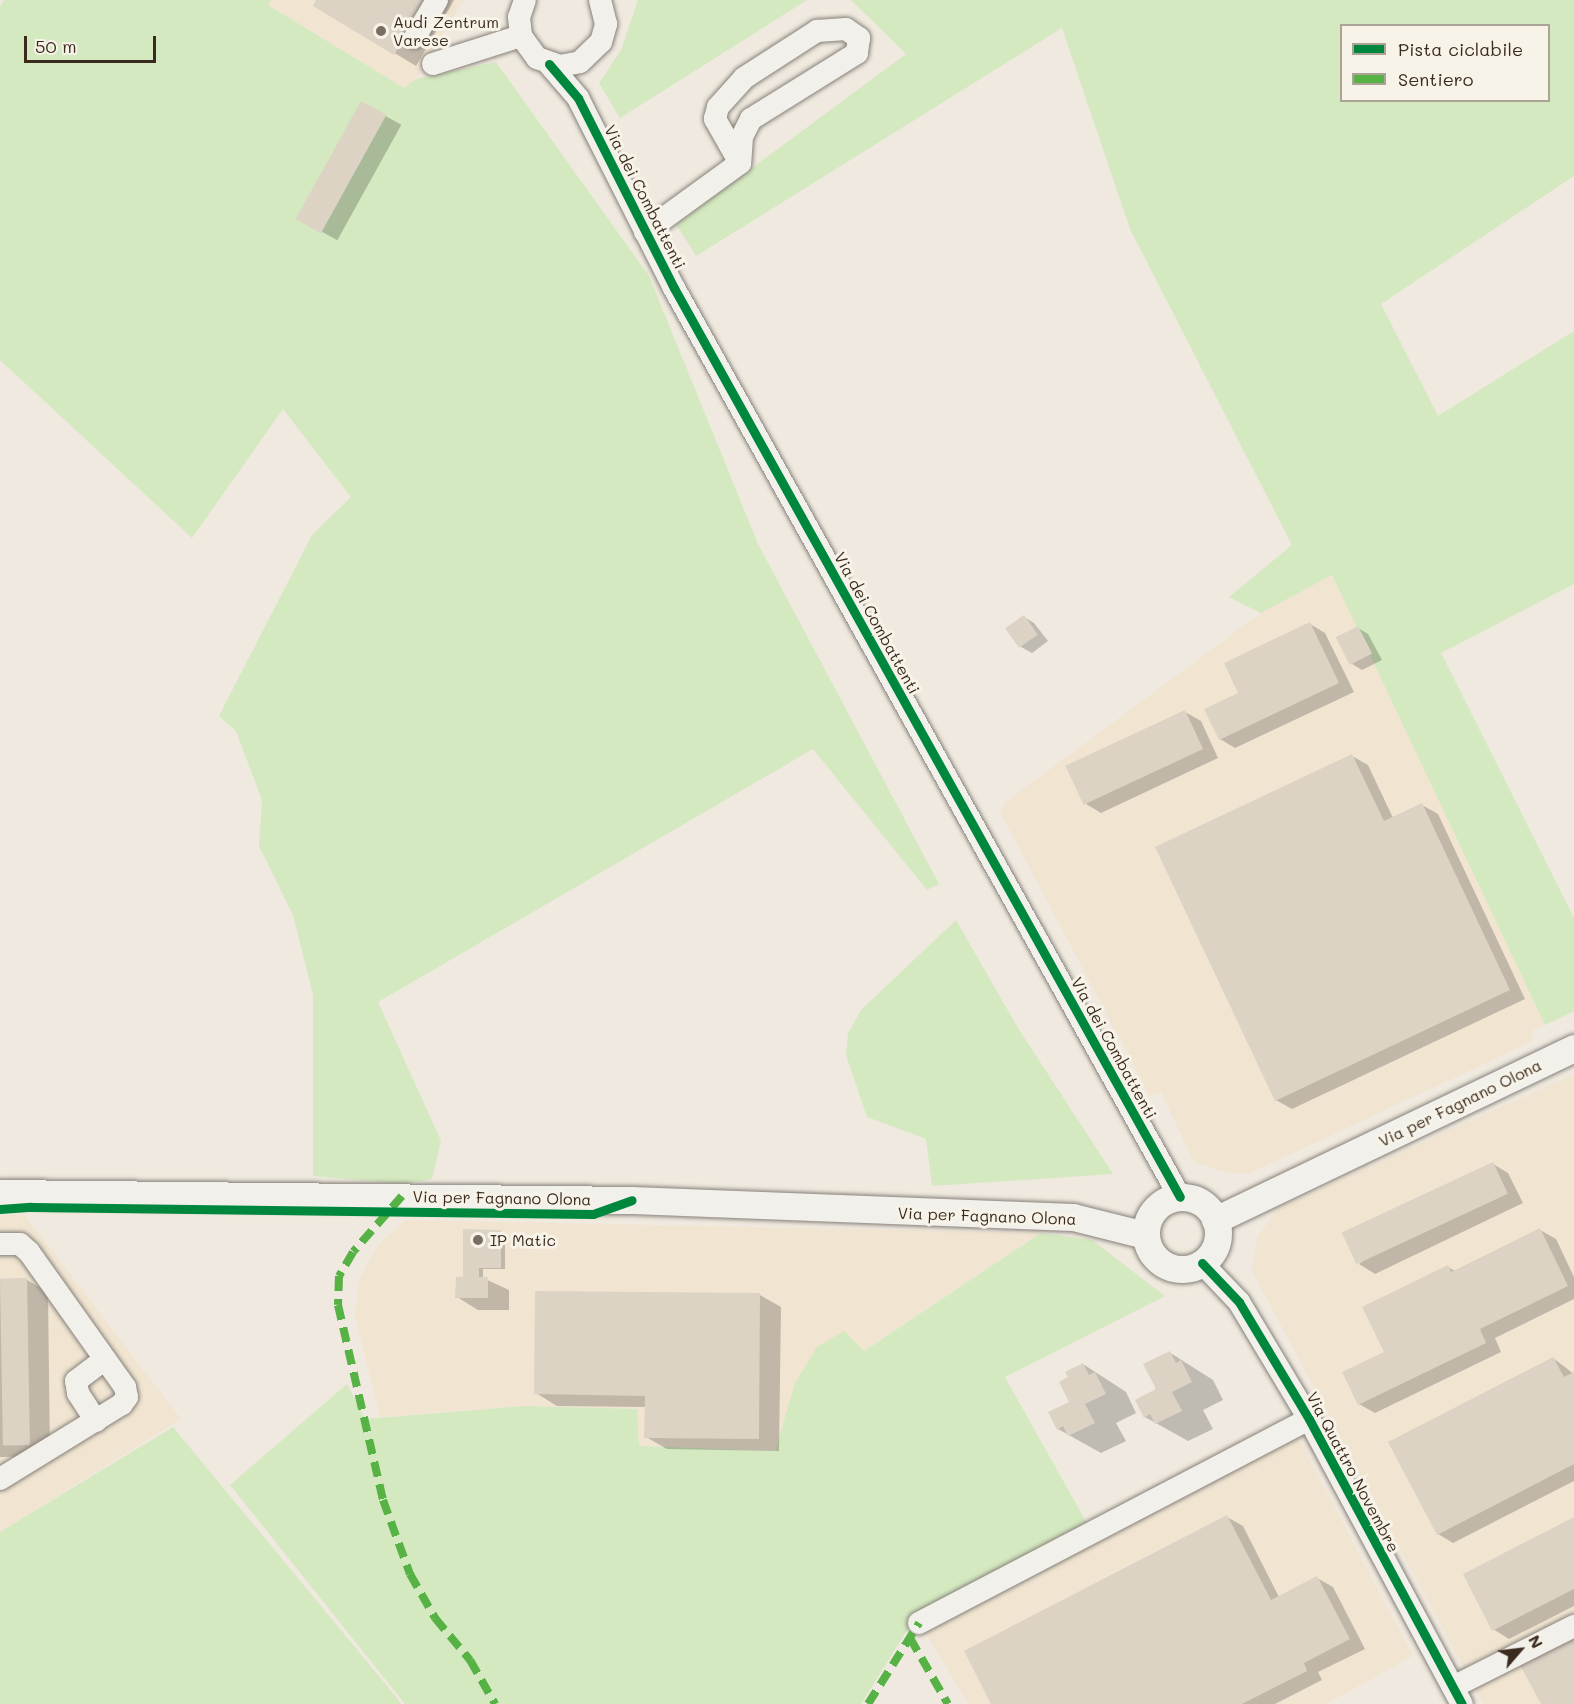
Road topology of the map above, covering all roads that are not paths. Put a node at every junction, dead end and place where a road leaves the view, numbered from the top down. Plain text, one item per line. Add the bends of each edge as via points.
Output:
1 (436, 0) edge
2 (525, 0) edge
3 (602, 2) edge
4 (521, 36) junction
5 (415, 37) dead end
6 (589, 57) junction
7 (433, 64) dead end
8 (549, 64) junction
9 (587, 116) junction
10 (740, 163) junction
11 (645, 232) junction
12 (1574, 1048) edge
13 (0, 1193) edge
14 (1179, 1197) junction
15 (1215, 1220) junction
16 (1145, 1235) junction
17 (0, 1244) edge
18 (1202, 1263) junction
19 (105, 1359) junction
20 (1309, 1419) junction
21 (96, 1421) junction
22 (0, 1479) edge
23 (919, 1623) dead end
24 (1574, 1626) edge
25 (1457, 1696) edge

1 - 5 street
2 - 4 street via 519,17
3 - 6 street, Via dei Combattenti via 604,33
4 - 7 street
4 - 8 street, Via dei Combattenti via 532,53
6 - 8 street via 570,65
6 - 9 street, Via dei Combattenti via 584,96
8 - 9 street, Via dei Combattenti via 578,98
9 - 11 street, Via dei Combattenti
10 - 10 street via 742,137 751,119 857,54 859,38 846,29 817,31 744,78 718,107 716,119
10 - 11 street
11 - 14 street, Via dei Combattenti
12 - 15 main road, Via per Fagnano Olona
13 - 16 main road, Via per Fagnano Olona via 632,1200 1073,1217
14 - 15 main road via 1201,1203
14 - 16 main road via 1168,1199 1151,1214
15 - 18 main road via 1216,1244
16 - 18 main road via 1153,1256 1171,1268 1193,1268
17 - 19 street via 24,1247
18 - 20 street, Via Quattro Novembre via 1239,1302
19 - 21 street via 76,1381 78,1393
19 - 21 street via 127,1397
20 - 23 street
20 - 25 street, Via Quattro Novembre
21 - 22 street
24 - 25 street

